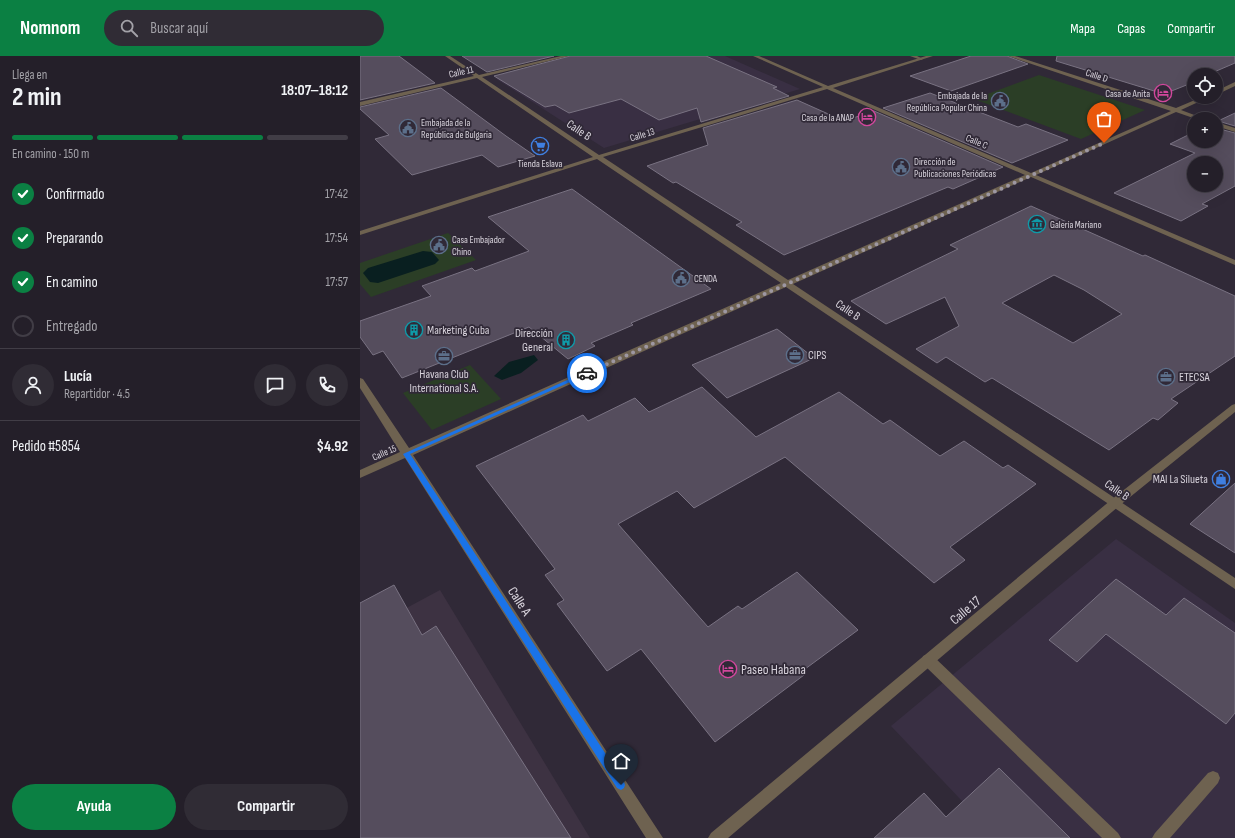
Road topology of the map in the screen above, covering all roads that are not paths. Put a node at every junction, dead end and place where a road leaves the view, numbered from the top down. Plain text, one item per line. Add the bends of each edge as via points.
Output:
1 (447, 56) edge
2 (567, 56) edge
3 (755, 56) edge
4 (912, 56) edge
5 (931, 56) edge
6 (1010, 56) edge
7 (921, 59) junction
8 (478, 76) junction
9 (1235, 84) edge
10 (828, 87) junction
11 (1223, 90) edge
12 (360, 104) edge
13 (1190, 104) edge
14 (1176, 110) junction
15 (1187, 114) edge
16 (1223, 126) edge
17 (1235, 130) edge
18 (598, 157) junction
19 (1032, 175) junction
20 (360, 232) edge
21 (1235, 263) edge
22 (788, 285) junction
23 (360, 381) edge
24 (1235, 407) edge
25 (406, 454) junction
26 (360, 474) edge
27 (1115, 503) junction
28 (1235, 584) edge
29 (928, 660) junction
30 (1213, 778) dead end
31 (655, 838) edge
32 (716, 838) edge
33 (1113, 838) edge
34 (1160, 838) edge

1 - 8 street, Calle B
2 - 8 street, Calle 11
3 - 10 street, Calle C
4 - 7 street
5 - 7 street, Calle 13
6 - 14 street, Calle D
7 - 10 street, Calle 13
8 - 12 street, Calle 11
8 - 18 street, Calle B
9 - 11 street
10 - 18 street, Calle 13
10 - 19 street, Calle C
13 - 14 street, Calle 15
14 - 15 street, Calle D
14 - 19 street, Calle 15
16 - 17 street
18 - 20 street, Calle 13
18 - 22 street, Calle B
19 - 21 street, Calle C
19 - 22 street, Calle 15
22 - 25 street, Calle 15
22 - 27 street, Calle B
23 - 25 street, Calle A
24 - 27 street, Calle 17
25 - 26 street, Calle 15
25 - 31 street, Calle A
27 - 28 street, Calle B
27 - 29 street, Calle 17
29 - 32 street, Calle 17
29 - 33 street
30 - 34 street

